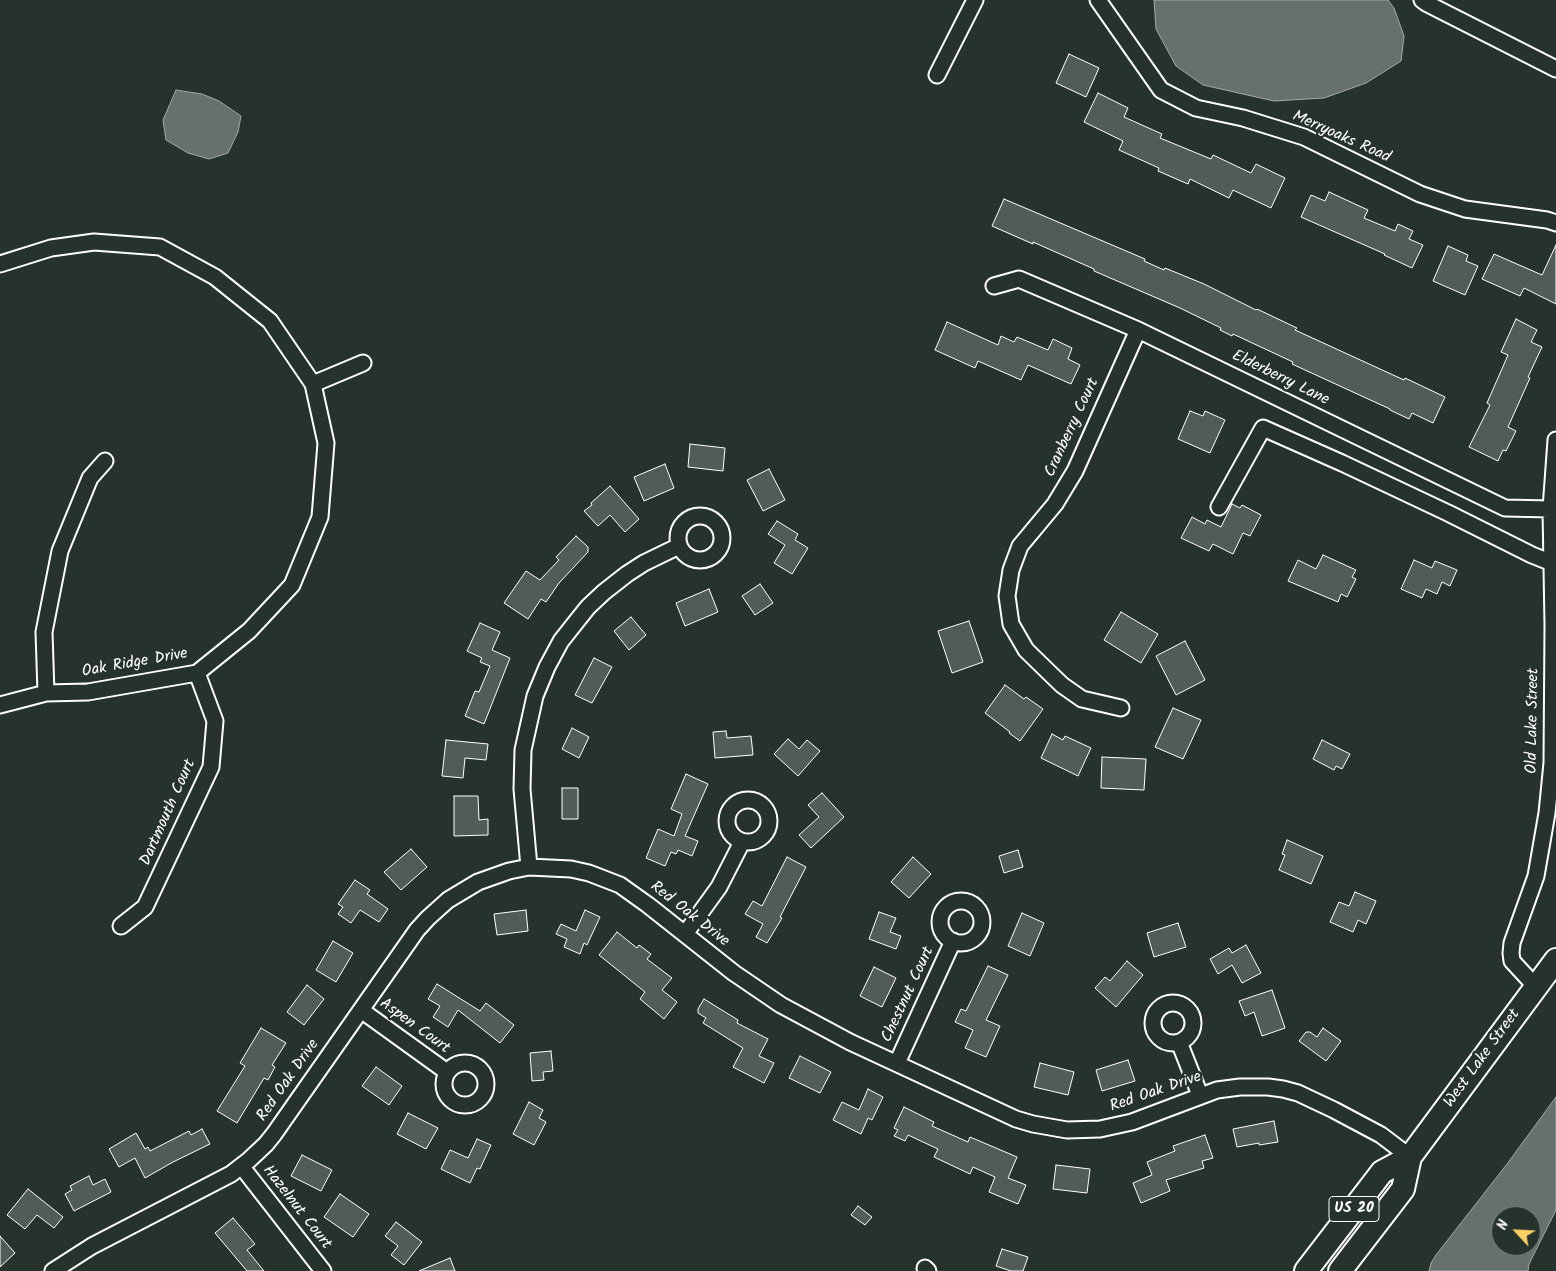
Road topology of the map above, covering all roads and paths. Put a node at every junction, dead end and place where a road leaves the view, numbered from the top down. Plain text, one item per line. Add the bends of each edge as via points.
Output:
1 (975, 0) edge
2 (1098, 0) edge
3 (1422, 0) edge
4 (1556, 69) edge
5 (938, 76) dead end
6 (1556, 223) edge
7 (0, 264) edge
8 (994, 286) dead end
9 (1138, 330) junction
10 (363, 363) dead end
11 (313, 384) junction
12 (1556, 440) edge
13 (105, 461) dead end
14 (1219, 507) dead end
15 (1551, 509) junction
16 (679, 546) dead end
17 (1552, 564) junction
18 (196, 673) junction
19 (46, 692) junction
20 (0, 705) edge
21 (1121, 708) dead end
22 (742, 842) dead end
23 (529, 868) junction
24 (121, 926) dead end
25 (684, 934) junction
26 (953, 941) dead end
27 (1556, 960) edge
28 (1536, 987) junction
29 (361, 1010) junction
30 (1179, 1042) dead end
31 (897, 1063) junction
32 (447, 1072) dead end
33 (1200, 1095) junction
34 (1410, 1157) junction
35 (242, 1167) junction
36 (53, 1271) edge
37 (323, 1271) edge
38 (1306, 1271) edge
39 (1340, 1271) edge

1 - 5 street
2 - 6 street, Merryoaks Road via 1162,90 1196,108 1243,118 1304,137 1420,194 1465,209
3 - 4 street
7 - 11 street, Oak Ridge Drive via 51,248 94,242 160,246 215,277 270,321
8 - 9 street, Elderberry Lane via 1019,279
9 - 15 street, Elderberry Lane via 1505,508
9 - 21 street, Cranberry Court via 1075,471 1055,504 1020,546 1010,570 1007,596 1011,624 1026,650 1062,685 1082,699
10 - 11 street
11 - 18 street, Oak Ridge Drive via 326,442 320,517 292,585 249,631
12 - 15 street, Old Lake Street
13 - 19 street via 90,478 60,551 44,632
14 - 17 street via 1263,428 1342,462
15 - 17 street, Old Lake Street
16 - 23 street via 644,563 604,592 576,622 547,667 535,696 523,750 522,790
17 - 28 street, Old Lake Street via 1552,771 1536,876 1511,954 1512,961
18 - 19 street, Oak Ridge Drive via 88,692
18 - 24 street, Dartmouth Court via 215,722 211,768 145,907
19 - 20 street, Oak Ridge Drive
22 - 25 street via 719,887
23 - 25 street, Red Oak Drive via 571,869 604,878 634,895
23 - 29 street, Red Oak Drive via 478,882 438,908 417,930
25 - 31 street, Red Oak Drive via 782,1005
26 - 31 street, Chestnut Court
27 - 28 highway, West Lake Street / US 20
28 - 34 highway, West Lake Street / US 20
29 - 32 street, Aspen Court
29 - 35 street, Red Oak Drive via 274,1134
30 - 33 street
31 - 33 street, Red Oak Drive via 1016,1119 1046,1128 1067,1130 1119,1126
33 - 34 street, Red Oak Drive via 1255,1086 1298,1093 1381,1135
34 - 38 highway, West Lake Street / US 20 via 1382,1172
34 - 39 highway, West Lake Street / US 20 via 1403,1189
35 - 36 street, Red Oak Drive via 92,1246
35 - 37 street, Hazelnut Court

